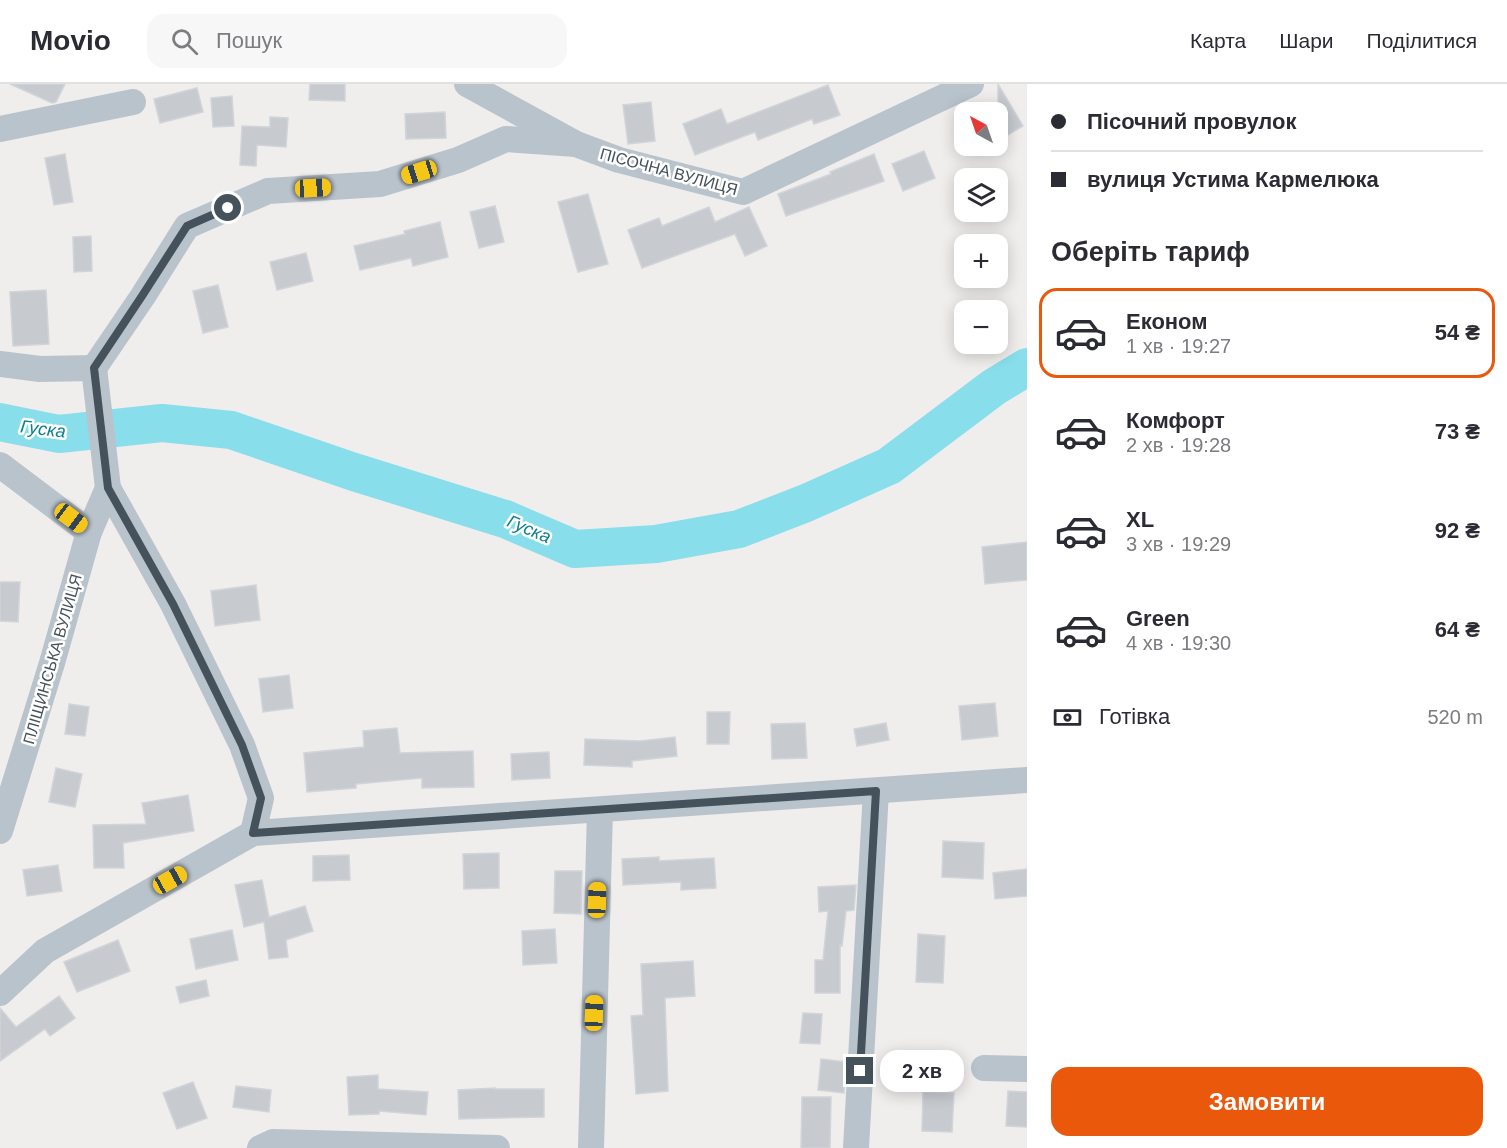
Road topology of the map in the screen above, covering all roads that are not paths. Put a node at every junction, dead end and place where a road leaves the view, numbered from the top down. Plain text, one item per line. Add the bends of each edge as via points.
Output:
1 (467, 84) edge
2 (971, 84) edge
3 (133, 102) dead end
4 (0, 129) edge
5 (576, 144) junction
6 (0, 364) edge
7 (94, 368) junction
8 (0, 465) edge
9 (108, 488) junction
10 (89, 532) junction
11 (1027, 780) edge
12 (876, 791) junction
13 (600, 810) junction
14 (0, 831) edge
15 (253, 833) junction
16 (3, 983) edge
17 (984, 1068) dead end
18 (1027, 1069) edge
19 (260, 1148) edge
20 (497, 1148) edge
21 (591, 1148) edge
22 (856, 1148) edge

1 - 5 street, ПІСОЧНА ВУЛИЦЯ
2 - 5 street, ПІСОЧНА ВУЛИЦЯ via 743,192 619,160
3 - 4 street
5 - 7 street via 506,139 458,160 380,184 268,191 187,226
6 - 7 street via 40,369
7 - 9 street
8 - 10 street
9 - 10 street, ПЛІЩИНСЬКА ВУЛИЦЯ
9 - 15 street via 173,604 242,745 261,798
10 - 14 street, ПЛІЩИНСЬКА ВУЛИЦЯ
11 - 12 street
12 - 13 street
12 - 22 street
13 - 15 street
13 - 21 street
15 - 16 street via 45,951
17 - 18 street
19 - 20 street via 273,1142

